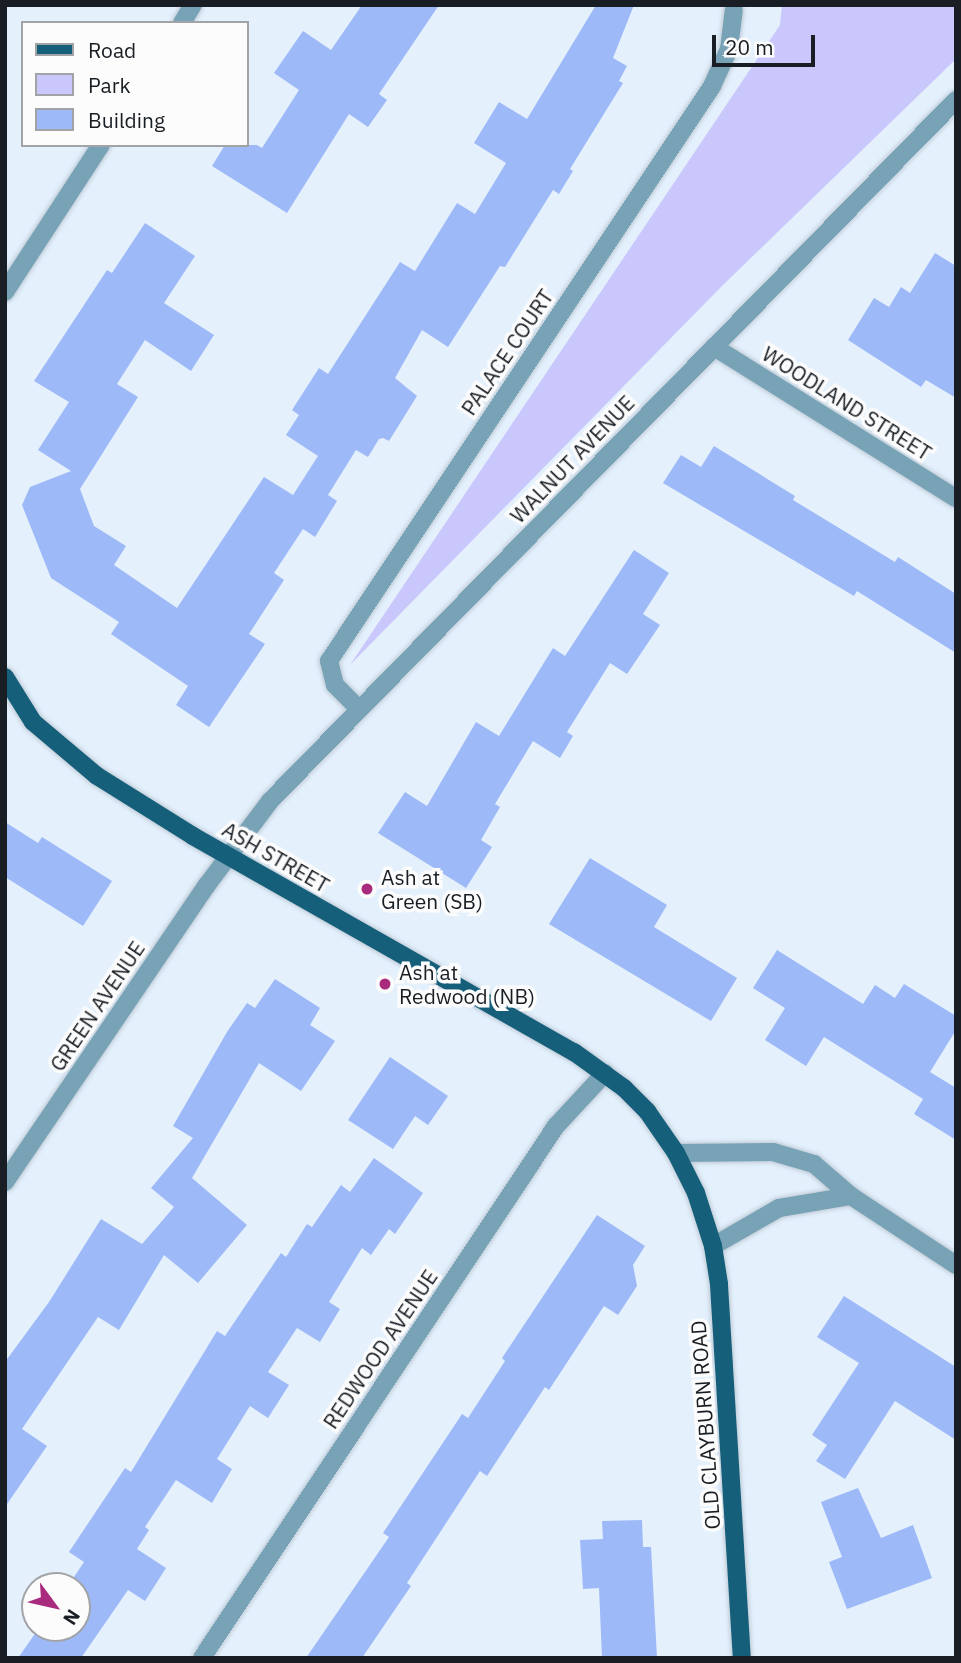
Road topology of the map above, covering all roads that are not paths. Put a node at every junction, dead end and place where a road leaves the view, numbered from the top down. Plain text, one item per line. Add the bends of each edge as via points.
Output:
1 (193, 5) edge
2 (734, 10) dead end
3 (183, 21) edge
4 (956, 100) edge
5 (101, 147) edge
6 (5, 292) edge
7 (714, 347) junction
8 (956, 498) edge
9 (5, 677) edge
10 (359, 709) junction
11 (229, 857) junction
12 (605, 1073) junction
13 (676, 1153) junction
14 (5, 1182) edge
15 (696, 1193) joint
16 (851, 1196) junction
17 (713, 1246) junction
18 (956, 1265) edge
19 (202, 1658) edge
20 (742, 1658) edge

1 - 3 street
2 - 10 street, PALACE COURT via 729,49 712,86 329,661 335,685
4 - 7 street, WALNUT AVENUE
5 - 6 street
7 - 8 street, WOODLAND STREET
7 - 10 street, WALNUT AVENUE
9 - 11 main road, ASH STREET via 33,722 97,776
10 - 11 street, WALNUT AVENUE via 270,801
11 - 12 main road, ASH STREET
11 - 14 street, GREEN AVENUE
12 - 13 main road, ASH STREET via 647,1111
12 - 19 street, REDWOOD AVENUE via 556,1126
13 - 15 main road, ASH STREET
13 - 16 street via 773,1152 814,1164
15 - 17 main road, OLD CLAYBURN ROAD
16 - 17 street via 779,1208
16 - 18 street
17 - 20 main road, OLD CLAYBURN ROAD

